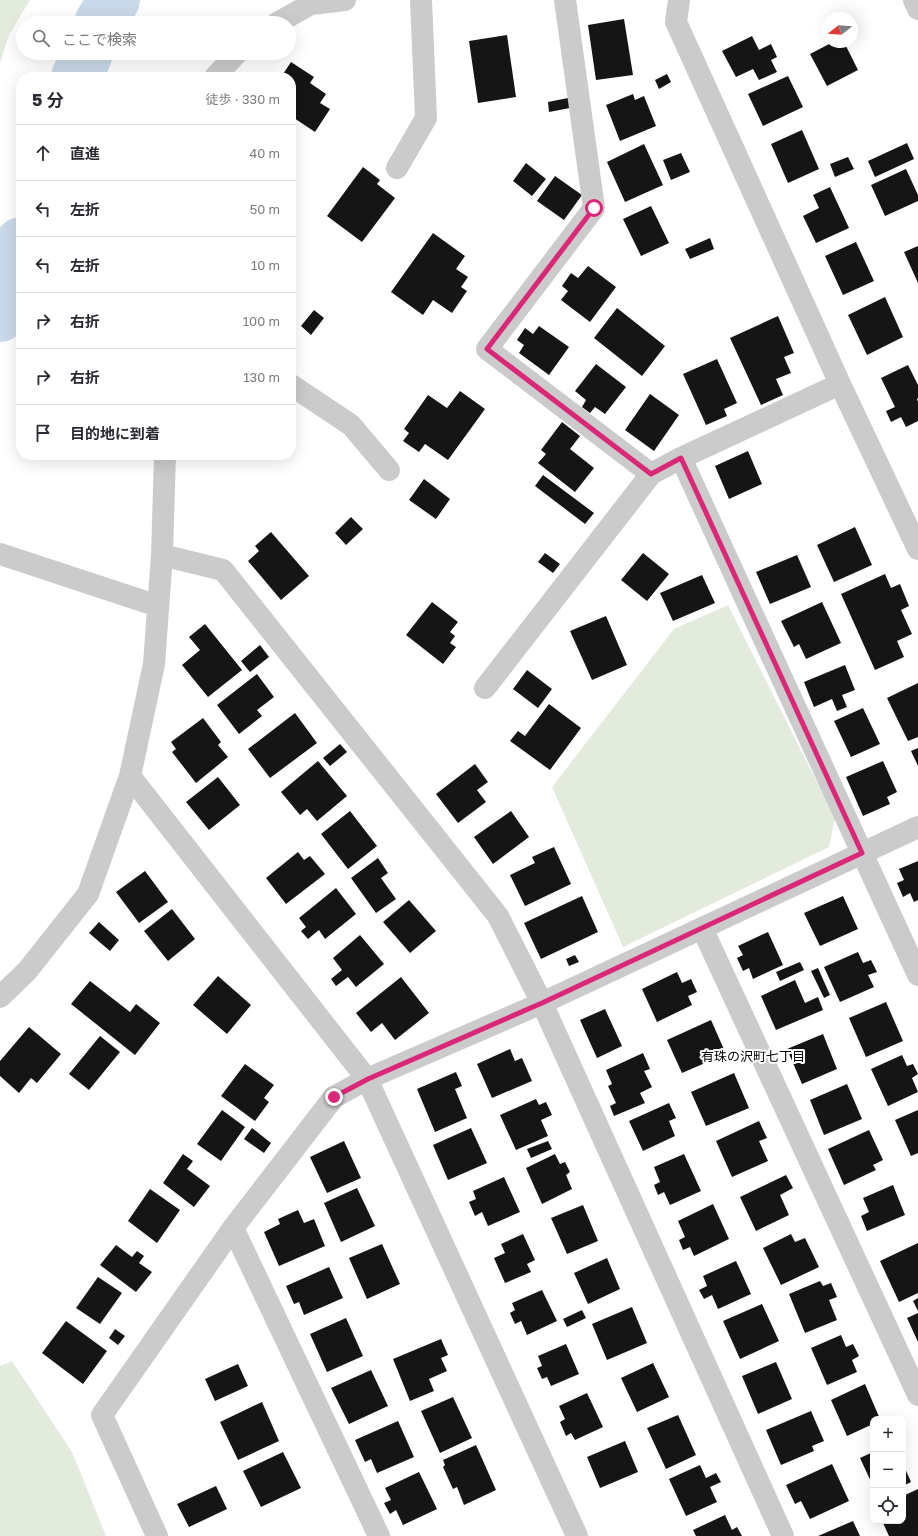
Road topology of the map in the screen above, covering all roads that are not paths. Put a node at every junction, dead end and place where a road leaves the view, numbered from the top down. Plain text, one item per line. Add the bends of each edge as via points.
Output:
1 (345, 0) edge
2 (421, 0) edge
3 (565, 0) edge
4 (679, 0) edge
5 (914, 0) edge
6 (918, 9) edge
7 (290, 16) edge
8 (231, 60) edge
9 (220, 72) edge
10 (397, 168) dead end
11 (840, 384) junction
12 (296, 388) edge
13 (681, 458) junction
14 (165, 460) edge
15 (389, 470) dead end
16 (651, 474) junction
17 (918, 549) edge
18 (0, 554) edge
19 (162, 555) junction
20 (158, 606) junction
21 (485, 688) dead end
22 (130, 776) junction
23 (918, 827) edge
24 (862, 853) junction
25 (702, 928) junction
26 (918, 975) edge
27 (0, 997) edge
28 (542, 1003) junction
29 (368, 1079) junction
30 (233, 1228) junction
31 (918, 1395) edge
32 (157, 1536) edge
33 (379, 1536) edge
34 (577, 1536) edge
35 (783, 1536) edge

1 - 7 street via 311,4
2 - 10 street via 426,118
3 - 16 street via 594,208 487,349
4 - 11 street via 676,22
5 - 6 street
8 - 9 street
11 - 13 street
11 - 17 street
12 - 15 street via 352,424
13 - 16 street
13 - 24 street
14 - 19 street
16 - 21 street
18 - 20 street
19 - 20 street
19 - 28 street via 223,570 498,916
20 - 22 street via 154,664
22 - 27 street via 88,894 27,971
22 - 29 street
23 - 24 street
24 - 25 street
24 - 26 street
25 - 28 street
25 - 31 street
28 - 29 street
28 - 35 street
29 - 30 street via 334,1097
29 - 34 street
30 - 32 street via 102,1415
30 - 33 street

